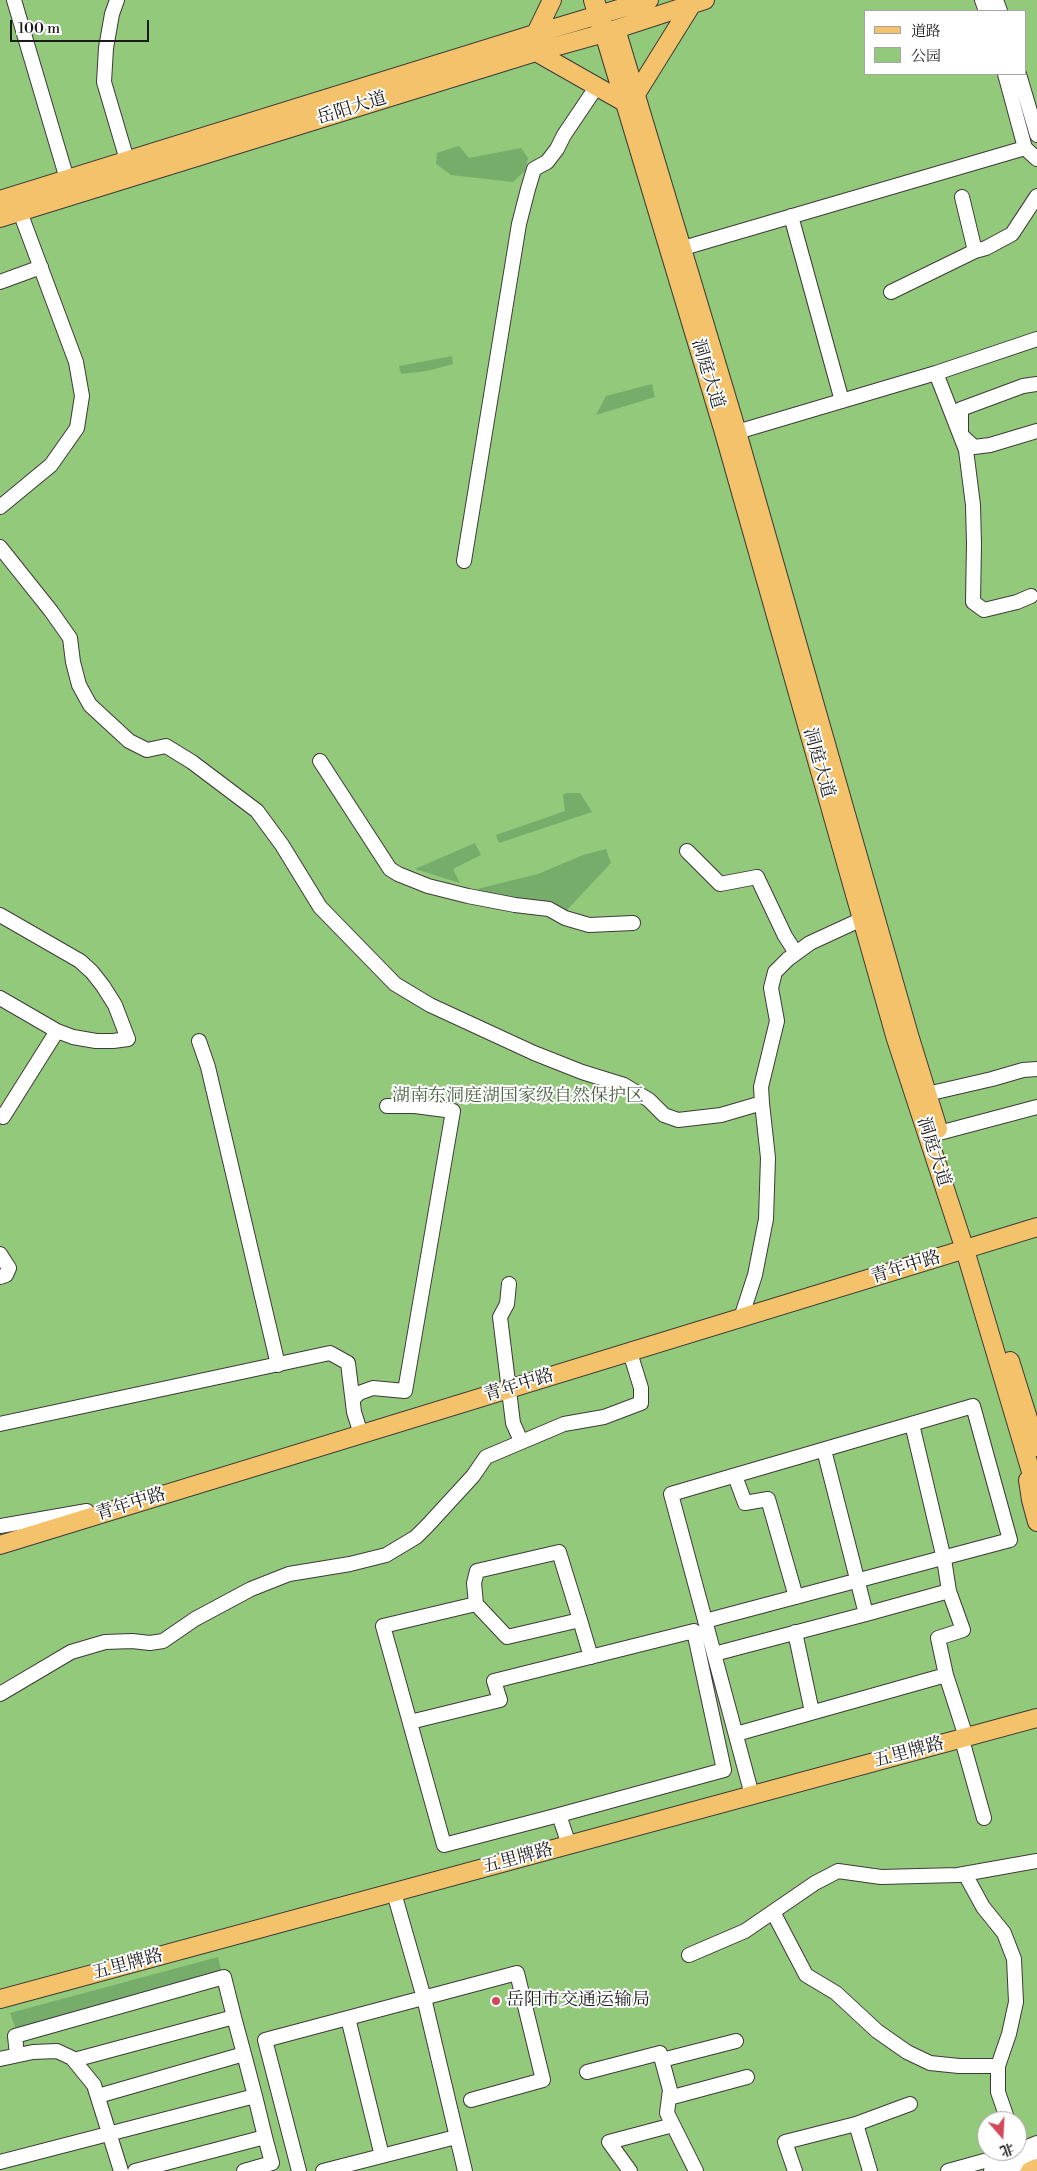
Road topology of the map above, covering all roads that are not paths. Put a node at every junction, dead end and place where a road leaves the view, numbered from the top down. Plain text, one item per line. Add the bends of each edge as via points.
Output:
1 (14, 0) edge
2 (117, 0) edge
3 (552, 0) edge
4 (649, 0) edge
5 (698, 2) edge
6 (605, 15) edge
7 (536, 33) junction
8 (536, 52) junction
9 (1005, 75) edge
10 (1018, 75) edge
11 (597, 86) junction
12 (630, 98) junction
13 (1037, 135) edge
14 (1025, 148) junction
15 (1037, 159) edge
16 (127, 160) junction
17 (68, 179) junction
18 (1037, 196) edge
19 (962, 197) dead end
20 (0, 200) edge
21 (20, 212) junction
22 (791, 216) junction
23 (0, 218) edge
24 (676, 250) junction
25 (976, 251) junction
26 (41, 267) junction
27 (0, 282) edge
28 (890, 292) dead end
29 (1037, 339) edge
30 (936, 373) junction
31 (1037, 384) edge
32 (842, 401) junction
33 (1037, 431) edge
34 (737, 432) junction
35 (961, 436) junction
36 (0, 507) edge
37 (0, 547) edge
38 (464, 561) dead end
39 (1031, 596) dead end
40 (320, 761) dead end
41 (686, 851) dead end
42 (0, 915) edge
43 (862, 918) junction
44 (633, 922) dead end
45 (796, 953) junction
46 (0, 998) edge
47 (57, 1031) junction
48 (199, 1041) dead end
49 (1037, 1069) edge
50 (927, 1094) junction
51 (762, 1103) junction
52 (387, 1106) dead end
53 (1037, 1107) edge
54 (0, 1115) edge
55 (939, 1132) junction
56 (1037, 1227) edge
57 (1037, 1237) edge
58 (971, 1252) junction
59 (0, 1254) edge
60 (0, 1277) edge
61 (509, 1284) dead end
62 (741, 1318) junction
63 (632, 1359) junction
64 (278, 1364) junction
65 (509, 1393) junction
66 (353, 1399) junction
67 (0, 1424) edge
68 (912, 1424) junction
69 (359, 1428) dead end
70 (521, 1441) junction
71 (1034, 1449) edge
72 (824, 1450) junction
73 (735, 1476) junction
74 (1037, 1492) edge
75 (92, 1517) junction
76 (1037, 1522) edge
77 (0, 1526) edge
78 (0, 1544) edge
79 (0, 1554) edge
80 (944, 1559) junction
81 (858, 1580) junction
82 (949, 1591) junction
83 (796, 1597) junction
84 (476, 1604) junction
85 (866, 1614) junction
86 (580, 1620) junction
87 (705, 1621) junction
88 (795, 1632) junction
89 (714, 1654) junction
90 (591, 1657) junction
91 (946, 1675) junction
92 (0, 1694) edge
93 (812, 1712) junction
94 (1037, 1718) edge
95 (410, 1722) junction
96 (1037, 1727) edge
97 (736, 1734) junction
98 (965, 1742) junction
99 (752, 1795) junction
100 (558, 1815) junction
101 (984, 1818) dead end
102 (569, 1845) junction
103 (1037, 1862) edge
104 (965, 1874) junction
105 (396, 1900) junction
106 (773, 1912) junction
107 (689, 1955) dead end
108 (424, 1998) junction
109 (0, 1999) edge
110 (0, 2007) edge
111 (234, 2017) junction
112 (348, 2018) junction
113 (736, 2041) dead end
114 (244, 2054) junction
115 (17, 2055) junction
116 (0, 2059) edge
117 (74, 2060) junction
118 (662, 2060) junction
119 (998, 2066) junction
120 (587, 2072) dead end
121 (747, 2078) dead end
122 (98, 2096) junction
123 (255, 2096) junction
124 (669, 2098) junction
125 (471, 2100) dead end
126 (910, 2104) dead end
127 (1005, 2111) edge
128 (856, 2124) junction
129 (673, 2125) junction
130 (111, 2134) junction
131 (265, 2137) junction
132 (456, 2137) junction
133 (1031, 2154) edge
134 (382, 2156) junction
135 (0, 2162) edge
136 (121, 2171) edge
137 (135, 2171) edge
138 (244, 2171) edge
139 (300, 2171) edge
140 (322, 2171) edge
141 (465, 2171) edge
142 (630, 2171) edge
143 (696, 2171) edge
144 (795, 2171) edge
145 (870, 2171) edge
146 (948, 2171) edge
147 (991, 2171) edge

1 - 17 street
2 - 16 street via 106,48 104,82
3 - 7 main road
4 - 6 main road, 岳阳大道
5 - 6 main road, 岳阳大道
5 - 12 main road
6 - 7 main road, 岳阳大道
6 - 8 main road, 岳阳大道
6 - 12 main road, 洞庭大道
7 - 16 main road, 岳阳大道
8 - 11 main road
8 - 21 main road, 岳阳大道
9 - 14 street
10 - 13 street
11 - 12 main road
11 - 38 street via 557,149 547,162 534,169 528,189 519,224
12 - 24 main road, 洞庭大道
14 - 15 street
14 - 22 street
16 - 17 main road, 岳阳大道
17 - 20 main road, 岳阳大道
18 - 25 street via 1012,234
19 - 25 street
21 - 23 main road, 岳阳大道
21 - 26 street
22 - 24 street
22 - 32 street
24 - 34 main road, 洞庭大道
24 - 43 main road, 洞庭大道 via 723,429
25 - 28 street
26 - 27 street
26 - 36 street via 76,362 82,396 77,428 51,465
29 - 30 street
30 - 32 street
30 - 35 street
31 - 35 street via 961,409
32 - 34 street
33 - 35 street via 990,446 974,447
34 - 50 main road, 洞庭大道
35 - 39 street via 966,450 973,505 973,602 984,610
37 - 51 street via 70,638 79,685 90,706 129,741 147,750 166,746 256,811 320,907 396,984 430,1005 507,1041 582,1072 624,1085 649,1100 664,1115 678,1120 721,1115
40 - 44 street via 390,869 398,874 468,896 549,909 589,925
41 - 45 street via 720,884 757,877
42 - 47 street via 80,961 92,972 115,1005 128,1039 96,1041
43 - 45 street
43 - 58 main road, 洞庭大道 via 896,1039
45 - 51 street via 775,972 771,988 776,1021 760,1087
46 - 47 street
47 - 54 street via 3,1117
48 - 64 street via 208,1067
49 - 50 street
50 - 55 main road, 洞庭大道
51 - 62 street via 768,1158 766,1219 755,1275
52 - 66 street via 454,1111 404,1391 373,1388
53 - 55 street
55 - 58 main road, 洞庭大道
56 - 58 main road, 青年中路
57 - 58 main road, 青年中路
58 - 62 main road, 青年中路
58 - 63 main road
58 - 71 main road, 洞庭大道
59 - 60 street via 9,1268 6,1275
61 - 65 street via 508,1304 500,1317
62 - 65 main road, 青年中路
63 - 65 main road
63 - 70 street via 641,1388 641,1403 604,1417 564,1424
64 - 66 street via 330,1353 348,1363
64 - 67 street
65 - 70 street via 513,1423
65 - 75 main road, 青年中路
65 - 79 main road
66 - 69 street
68 - 72 street
68 - 80 street
68 - 80 street via 973,1406 1010,1540
70 - 92 street via 486,1457 473,1476 416,1537 386,1555 289,1574 251,1589 163,1640 150,1643 105,1642 71,1652
71 - 74 main road, 洞庭大道
71 - 76 main road via 1031,1500
72 - 73 street
72 - 81 street
73 - 83 street via 745,1503 768,1499
73 - 87 street via 671,1494
75 - 77 street via 87,1511
75 - 78 main road, 青年中路
80 - 81 street
80 - 82 street
81 - 83 street
81 - 85 street
82 - 85 street
82 - 91 street via 963,1630 938,1638
83 - 87 street
84 - 86 street via 507,1637
84 - 86 street via 474,1583 477,1571 559,1552
84 - 95 street via 383,1626
85 - 88 street
86 - 90 street
87 - 89 street
88 - 89 street
88 - 93 street
89 - 97 street
90 - 95 street via 494,1681 500,1700
90 - 100 street via 694,1631 724,1770
91 - 93 street
91 - 98 street
93 - 97 street
94 - 98 main road, 五里牌路
95 - 100 street via 444,1845
96 - 98 main road, 五里牌路
97 - 99 street
98 - 99 main road, 五里牌路
98 - 101 street
98 - 105 main road, 五里牌路
99 - 102 main road, 五里牌路
100 - 102 street
102 - 109 main road, 五里牌路
103 - 104 street
104 - 106 street via 881,1877 838,1871
104 - 119 street via 983,1907 1004,1933 1014,1959 1016,2002
105 - 108 street
105 - 110 main road, 五里牌路
106 - 107 street via 745,1931
106 - 119 street via 806,1975 836,1993 877,2031 907,2052 930,2063
108 - 112 street
108 - 125 street via 517,1973 543,2080
108 - 132 street
111 - 114 street
111 - 115 street via 224,1977 15,2036
111 - 117 street
112 - 134 street
112 - 139 street via 265,2040
113 - 118 street
114 - 122 street
114 - 123 street
115 - 116 street
115 - 117 street via 57,2051
117 - 122 street
118 - 120 street via 660,2053
118 - 124 street
119 - 127 street via 998,2092
121 - 124 street
122 - 130 street
123 - 130 street
123 - 131 street
124 - 129 street via 667,2113
126 - 128 street
128 - 144 street via 785,2142
128 - 145 street
129 - 142 street via 609,2142
129 - 143 street
130 - 135 street
130 - 136 street
131 - 137 street
131 - 138 street via 272,2163
132 - 134 street
132 - 141 street
133 - 146 street
133 - 147 street via 1026,2162
134 - 140 street

